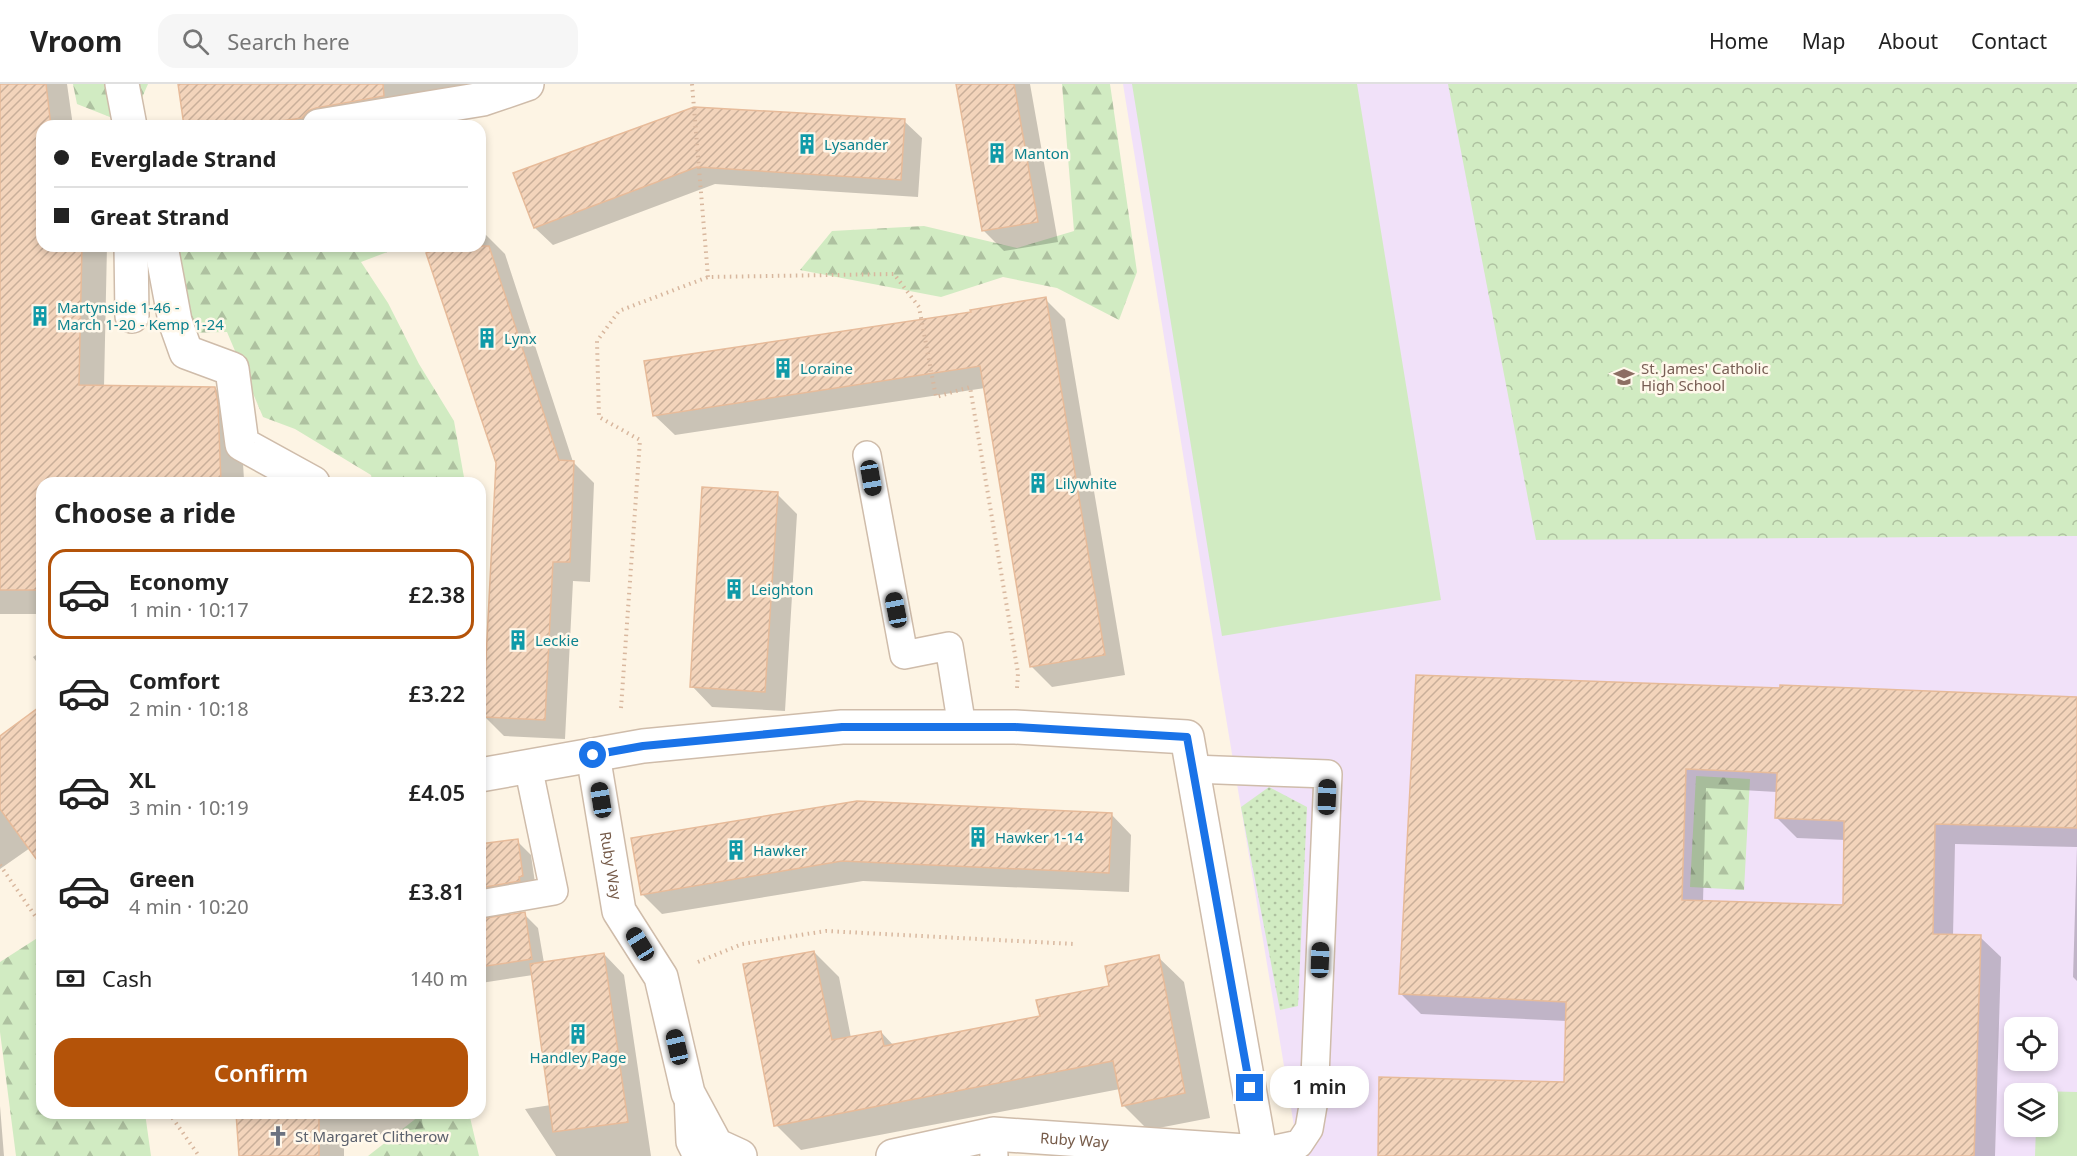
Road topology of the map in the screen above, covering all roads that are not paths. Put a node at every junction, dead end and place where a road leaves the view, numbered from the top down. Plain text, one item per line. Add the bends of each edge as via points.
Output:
1 (122, 84) edge
2 (527, 84) edge
3 (129, 120) edge
4 (355, 120) edge
5 (131, 252) edge
6 (162, 252) edge
7 (132, 316) dead end
8 (867, 455) dead end
9 (302, 477) edge
10 (962, 727) junction
11 (606, 753) junction
12 (528, 766) junction
13 (1192, 769) junction
14 (486, 774) edge
15 (486, 903) edge
16 (688, 1093) junction
17 (993, 1145) edge
18 (1261, 1154) edge
19 (697, 1156) edge
20 (740, 1156) edge
21 (893, 1156) edge

1 - 3 street
2 - 4 street via 483,99
5 - 7 street
6 - 9 street via 175,321 186,352 232,369 242,444
8 - 10 lane via 904,655 949,646
10 - 11 street via 842,727
10 - 13 street via 1187,737
11 - 12 street
11 - 16 street, Ruby Way via 619,911 661,977
12 - 14 street
12 - 15 lane via 554,891
13 - 18 street
13 - 18 lane via 1328,774 1313,1110 1309,1129 1299,1144
16 - 19 lane via 690,1142
16 - 20 street, Ruby Way via 716,1145
17 - 18 street, Ruby Way
17 - 21 street, Ruby Way

